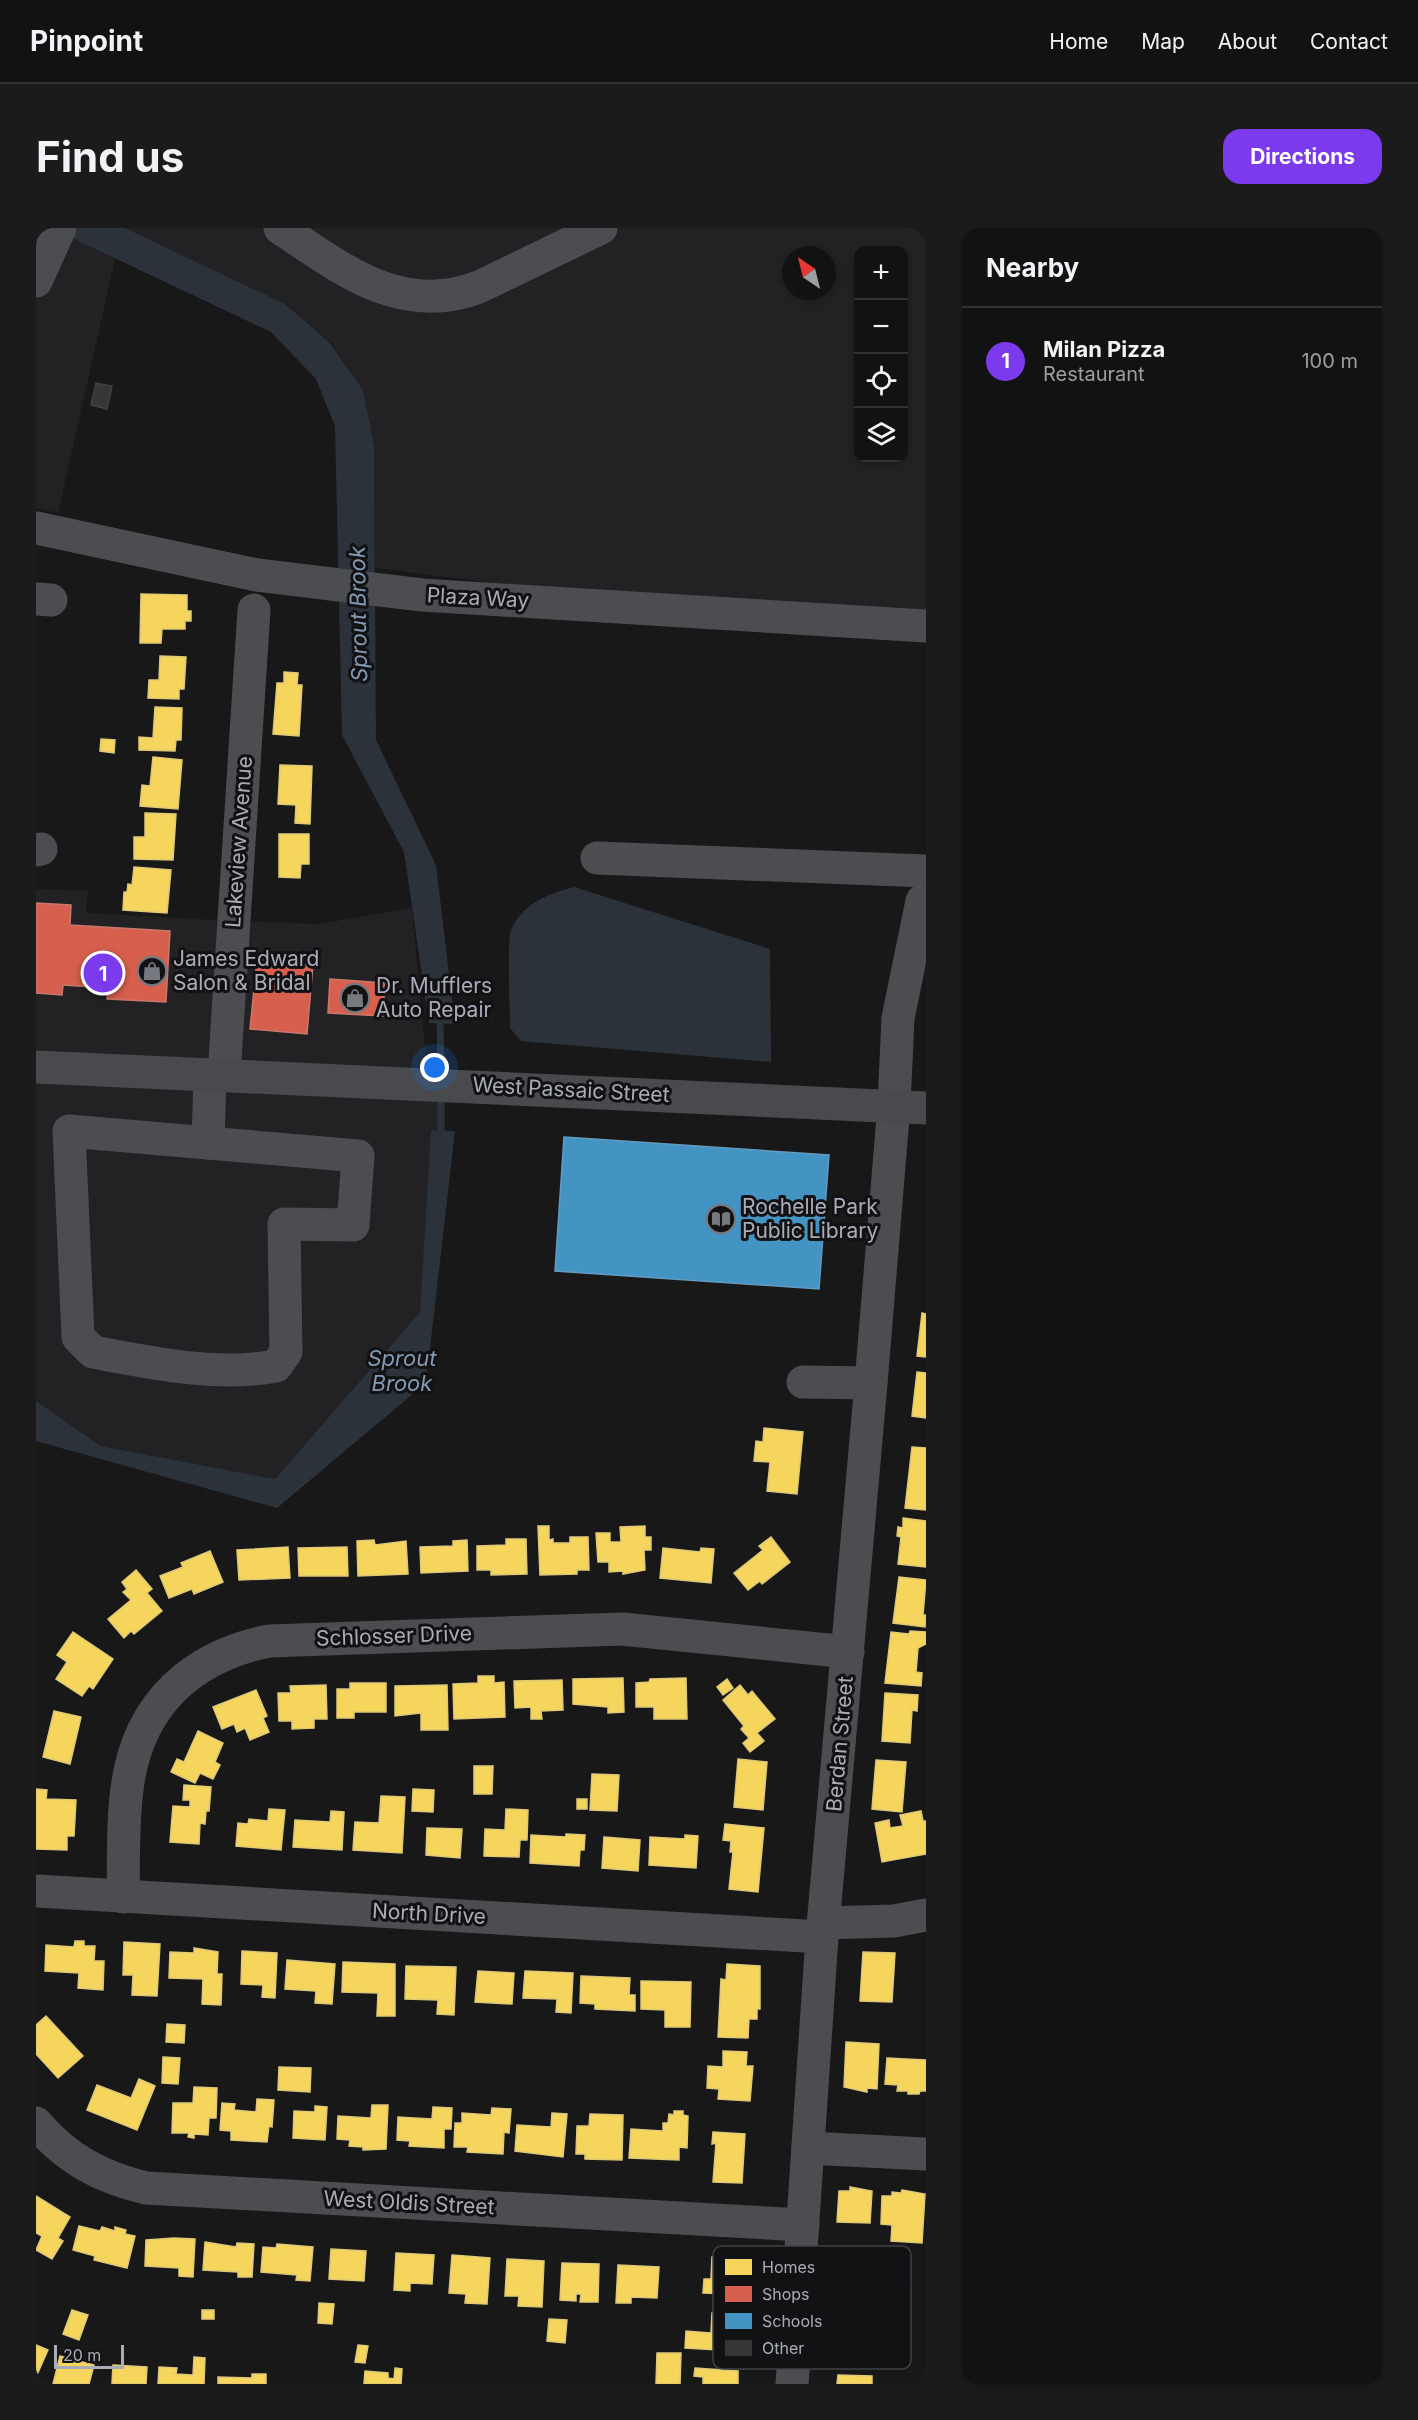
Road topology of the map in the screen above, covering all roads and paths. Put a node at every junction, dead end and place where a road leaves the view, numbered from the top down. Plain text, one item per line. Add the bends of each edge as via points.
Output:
1 (280, 228) edge
2 (601, 228) edge
3 (56, 237) edge
4 (36, 281) edge
5 (36, 528) edge
6 (254, 610) dead end
7 (926, 626) edge
8 (597, 858) dead end
9 (925, 886) edge
10 (36, 1067) edge
11 (217, 1075) junction
12 (894, 1105) junction
13 (926, 1108) edge
14 (208, 1143) junction
15 (803, 1382) dead end
16 (871, 1383) junction
17 (848, 1652) junction
18 (36, 1891) edge
19 (123, 1897) junction
20 (926, 1915) edge
21 (822, 1930) junction
22 (36, 2123) edge
23 (808, 2148) junction
24 (926, 2154) edge
25 (803, 2225) junction
26 (802, 2246) edge
27 (793, 2369) edge
28 (792, 2384) edge

1 - 2 street via 369,283 405,295 430,298 479,287
3 - 4 street
5 - 7 street, Plaza Way via 286,579 395,592
6 - 11 street, Lakeview Avenue
8 - 9 street
9 - 12 street, Berdan Street via 898,1018
10 - 11 main road, West Passaic Street
11 - 12 main road, West Passaic Street
11 - 14 street, Lakeview Avenue
12 - 13 main road, West Passaic Street
12 - 16 street, Berdan Street
14 - 14 street via 69,1131 78,1337 93,1352 172,1366 247,1371 276,1366 286,1352 284,1224 353,1225 358,1156
15 - 16 street
16 - 17 street, Berdan Street
17 - 19 street, Schlosser Drive via 622,1629 269,1641 242,1646 210,1659 183,1679 161,1701 144,1727 127,1784
17 - 21 street, Berdan Street
18 - 19 street, North Drive
19 - 21 street, North Drive
20 - 21 street, North Drive
21 - 23 street, Berdan Street
22 - 25 street, West Oldis Street via 54,2144 85,2167 114,2181 146,2188
23 - 24 street
23 - 25 street, Berdan Street
25 - 26 street, Berdan Street
27 - 28 street, Berdan Street

